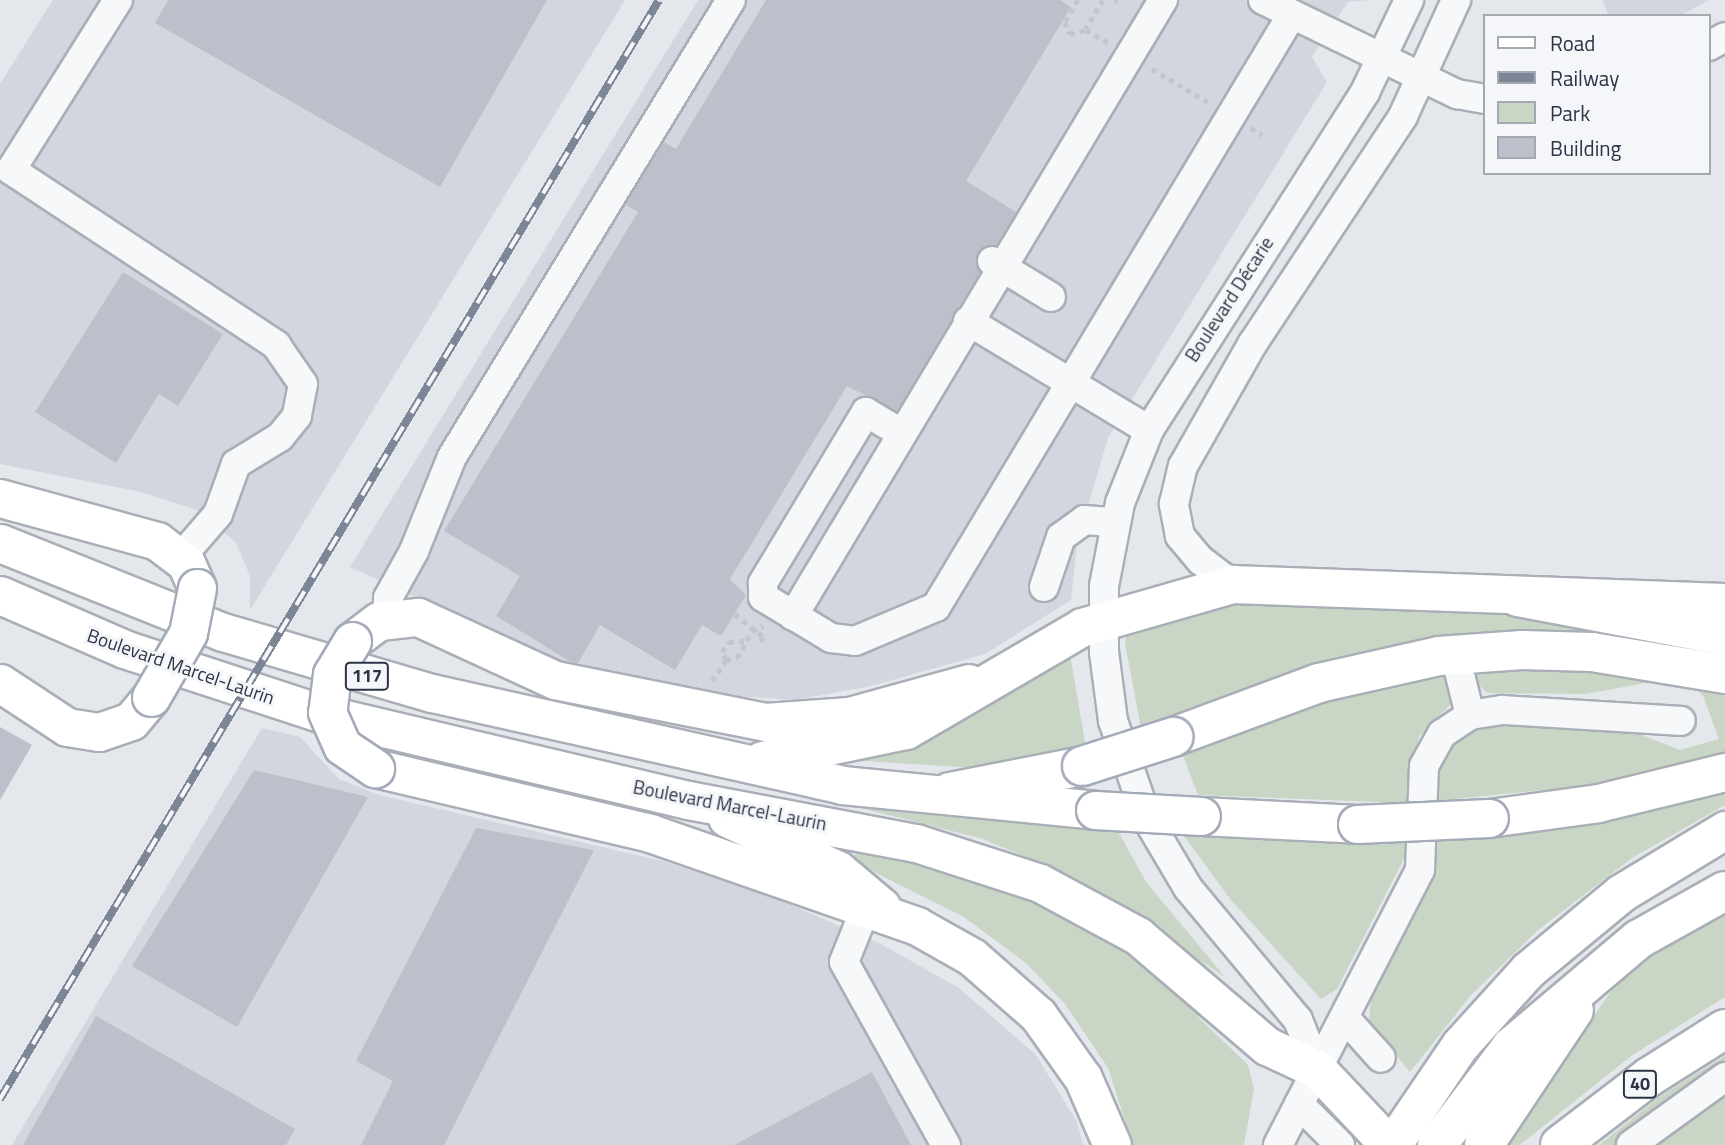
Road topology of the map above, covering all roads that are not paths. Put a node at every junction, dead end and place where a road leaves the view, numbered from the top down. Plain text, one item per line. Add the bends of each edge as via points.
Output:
1 (118, 0) edge
2 (732, 0) edge
3 (1263, 0) edge
4 (1409, 0) edge
5 (1457, 0) edge
6 (1157, 10) edge
7 (1291, 16) junction
8 (1385, 58) junction
9 (1425, 78) junction
10 (1484, 99) edge
11 (997, 264) junction
12 (1051, 297) dead end
13 (968, 321) junction
14 (1071, 382) junction
15 (1149, 430) junction
16 (901, 433) junction
17 (0, 498) edge
18 (1115, 522) junction
19 (0, 543) edge
20 (189, 573) junction
21 (1232, 584) junction
22 (1044, 587) dead end
23 (0, 595) edge
24 (1518, 597) junction
25 (1725, 601) edge
26 (793, 616) junction
27 (387, 618) junction
28 (1103, 619) junction
29 (1725, 636) edge
30 (1455, 655) junction
31 (1725, 674) edge
32 (984, 680) junction
33 (0, 683) edge
34 (1470, 715) junction
35 (1681, 721) dead end
36 (748, 762) junction
37 (1725, 772) edge
38 (950, 792) junction
39 (688, 800) junction
40 (1725, 830) edge
41 (1725, 891) edge
42 (877, 910) junction
43 (1598, 973) junction
44 (1346, 1019) junction
45 (1725, 1029) edge
46 (1381, 1058) dead end
47 (1318, 1070) junction
48 (1725, 1076) edge
49 (1299, 1104) junction
50 (1491, 1134) edge
51 (1442, 1137) edge
52 (946, 1145) edge
53 (1112, 1145) edge
54 (1278, 1145) edge
55 (1340, 1145) edge
56 (1391, 1145) edge
57 (1560, 1145) edge
58 (1631, 1145) edge

1 - 20 street via 11,170 276,345 303,384 297,416 280,437 236,464
2 - 27 street via 452,457 414,551 388,598
3 - 7 street
4 - 8 street, Boulevard Décarie
5 - 9 street
6 - 11 street
7 - 8 street
7 - 14 street
8 - 9 street
8 - 15 street, Boulevard Décarie
9 - 10 street via 1457,94
9 - 21 street via 1253,343 1183,466 1174,504 1180,536 1201,561
11 - 12 street
11 - 13 street
13 - 14 street
13 - 16 street
14 - 15 street
14 - 26 street via 936,607 855,641 831,638
15 - 18 street, Boulevard Décarie
16 - 26 street
16 - 26 street via 866,412 763,583 763,597
17 - 20 main road via 142,536
18 - 22 street via 1090,518 1061,537
18 - 28 street, Boulevard Décarie
19 - 36 main road, 117 via 136,601 353,673
20 - 33 main road, bridge via 188,633 151,697 131,721 99,733 67,727
21 - 24 main road
21 - 28 main road
23 - 39 main road, Boulevard Marcel-Laurin / 117 via 124,649 320,713
24 - 25 main road
24 - 29 highway
27 - 32 main road via 418,617 555,680 739,720 789,723 849,716
27 - 42 main road, bridge via 352,641 332,674 327,712 342,746 374,768 650,833
28 - 32 main road
28 - 47 street, Boulevard Décarie via 1113,721 1147,819 1188,888 1298,1020
30 - 31 highway via 1592,652
30 - 34 street
30 - 38 highway, bridge via 1332,679 1082,766
32 - 36 main road via 906,730
34 - 35 street via 1503,710
34 - 44 street via 1442,734 1427,755 1420,870
36 - 38 main road via 842,785
37 - 38 main road, bridge via 1598,803 1489,818 1357,824 1095,810
39 - 42 main road via 838,870
39 - 47 main road, Boulevard Marcel-Laurin via 916,843 1040,883 1138,936 1267,1046
40 - 56 main road via 1648,874 1551,948 1481,1019
41 - 43 highway via 1658,926
42 - 52 street via 844,962
42 - 53 main road via 972,957 1038,1015 1083,1077
43 - 50 highway
43 - 51 highway via 1511,1046
44 - 46 street
44 - 47 street
45 - 57 highway, 40 via 1649,1077
47 - 49 street
47 - 56 main road, Boulevard Marcel-Laurin
48 - 58 street
49 - 54 street
49 - 55 street

